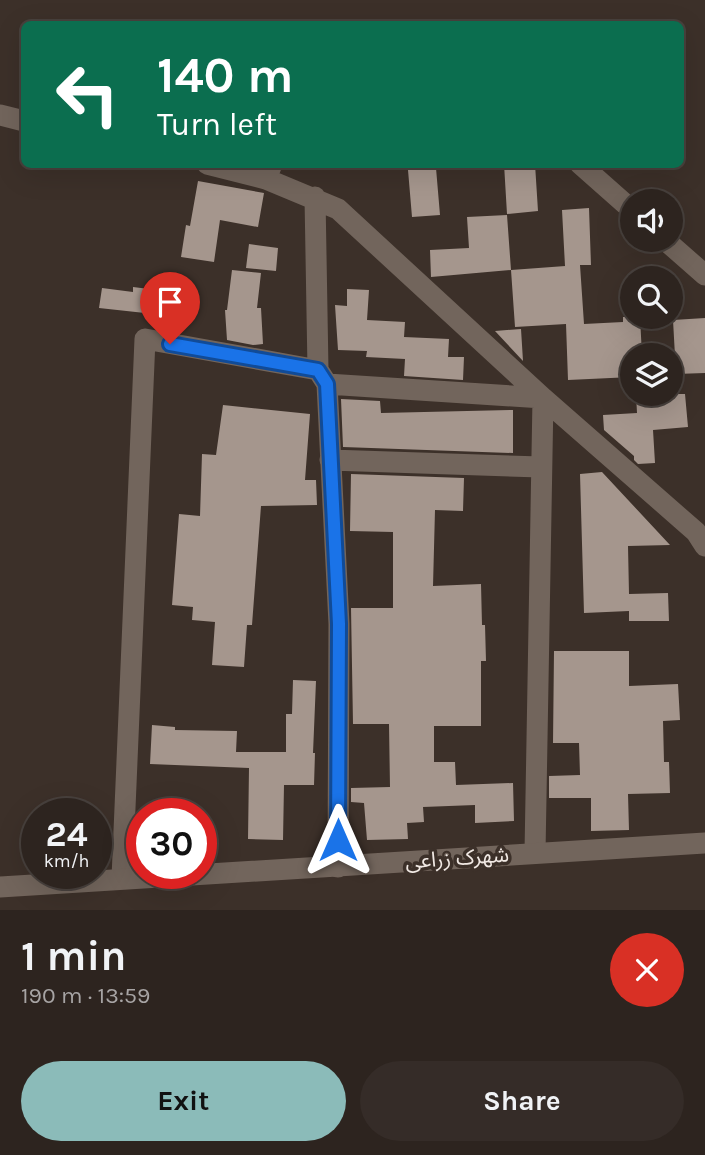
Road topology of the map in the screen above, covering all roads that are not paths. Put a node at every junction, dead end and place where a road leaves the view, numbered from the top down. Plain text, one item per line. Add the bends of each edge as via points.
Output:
1 (0, 115) edge
2 (21, 120) edge
3 (238, 168) edge
4 (585, 168) edge
5 (269, 172) edge
6 (314, 197) junction
7 (620, 199) edge
8 (679, 252) edge
9 (705, 275) edge
10 (323, 377) junction
11 (543, 398) junction
12 (330, 460) junction
13 (541, 467) junction
14 (705, 546) edge
15 (705, 843) edge
16 (535, 853) junction
17 (338, 867) junction
18 (122, 878) junction
19 (0, 887) edge

1 - 2 street
3 - 5 street
4 - 7 street
5 - 6 street
6 - 10 street
6 - 11 street via 338,208
8 - 9 street
10 - 11 street
10 - 12 street
10 - 18 street via 145,339
11 - 13 street
11 - 14 street via 696,532
12 - 13 street
12 - 17 street via 339,624
13 - 16 street
15 - 16 street, شهرک زراعی
16 - 17 street, شهرک زراعی
17 - 18 street, شهرک زراعی
18 - 19 street, شهرک زراعی

